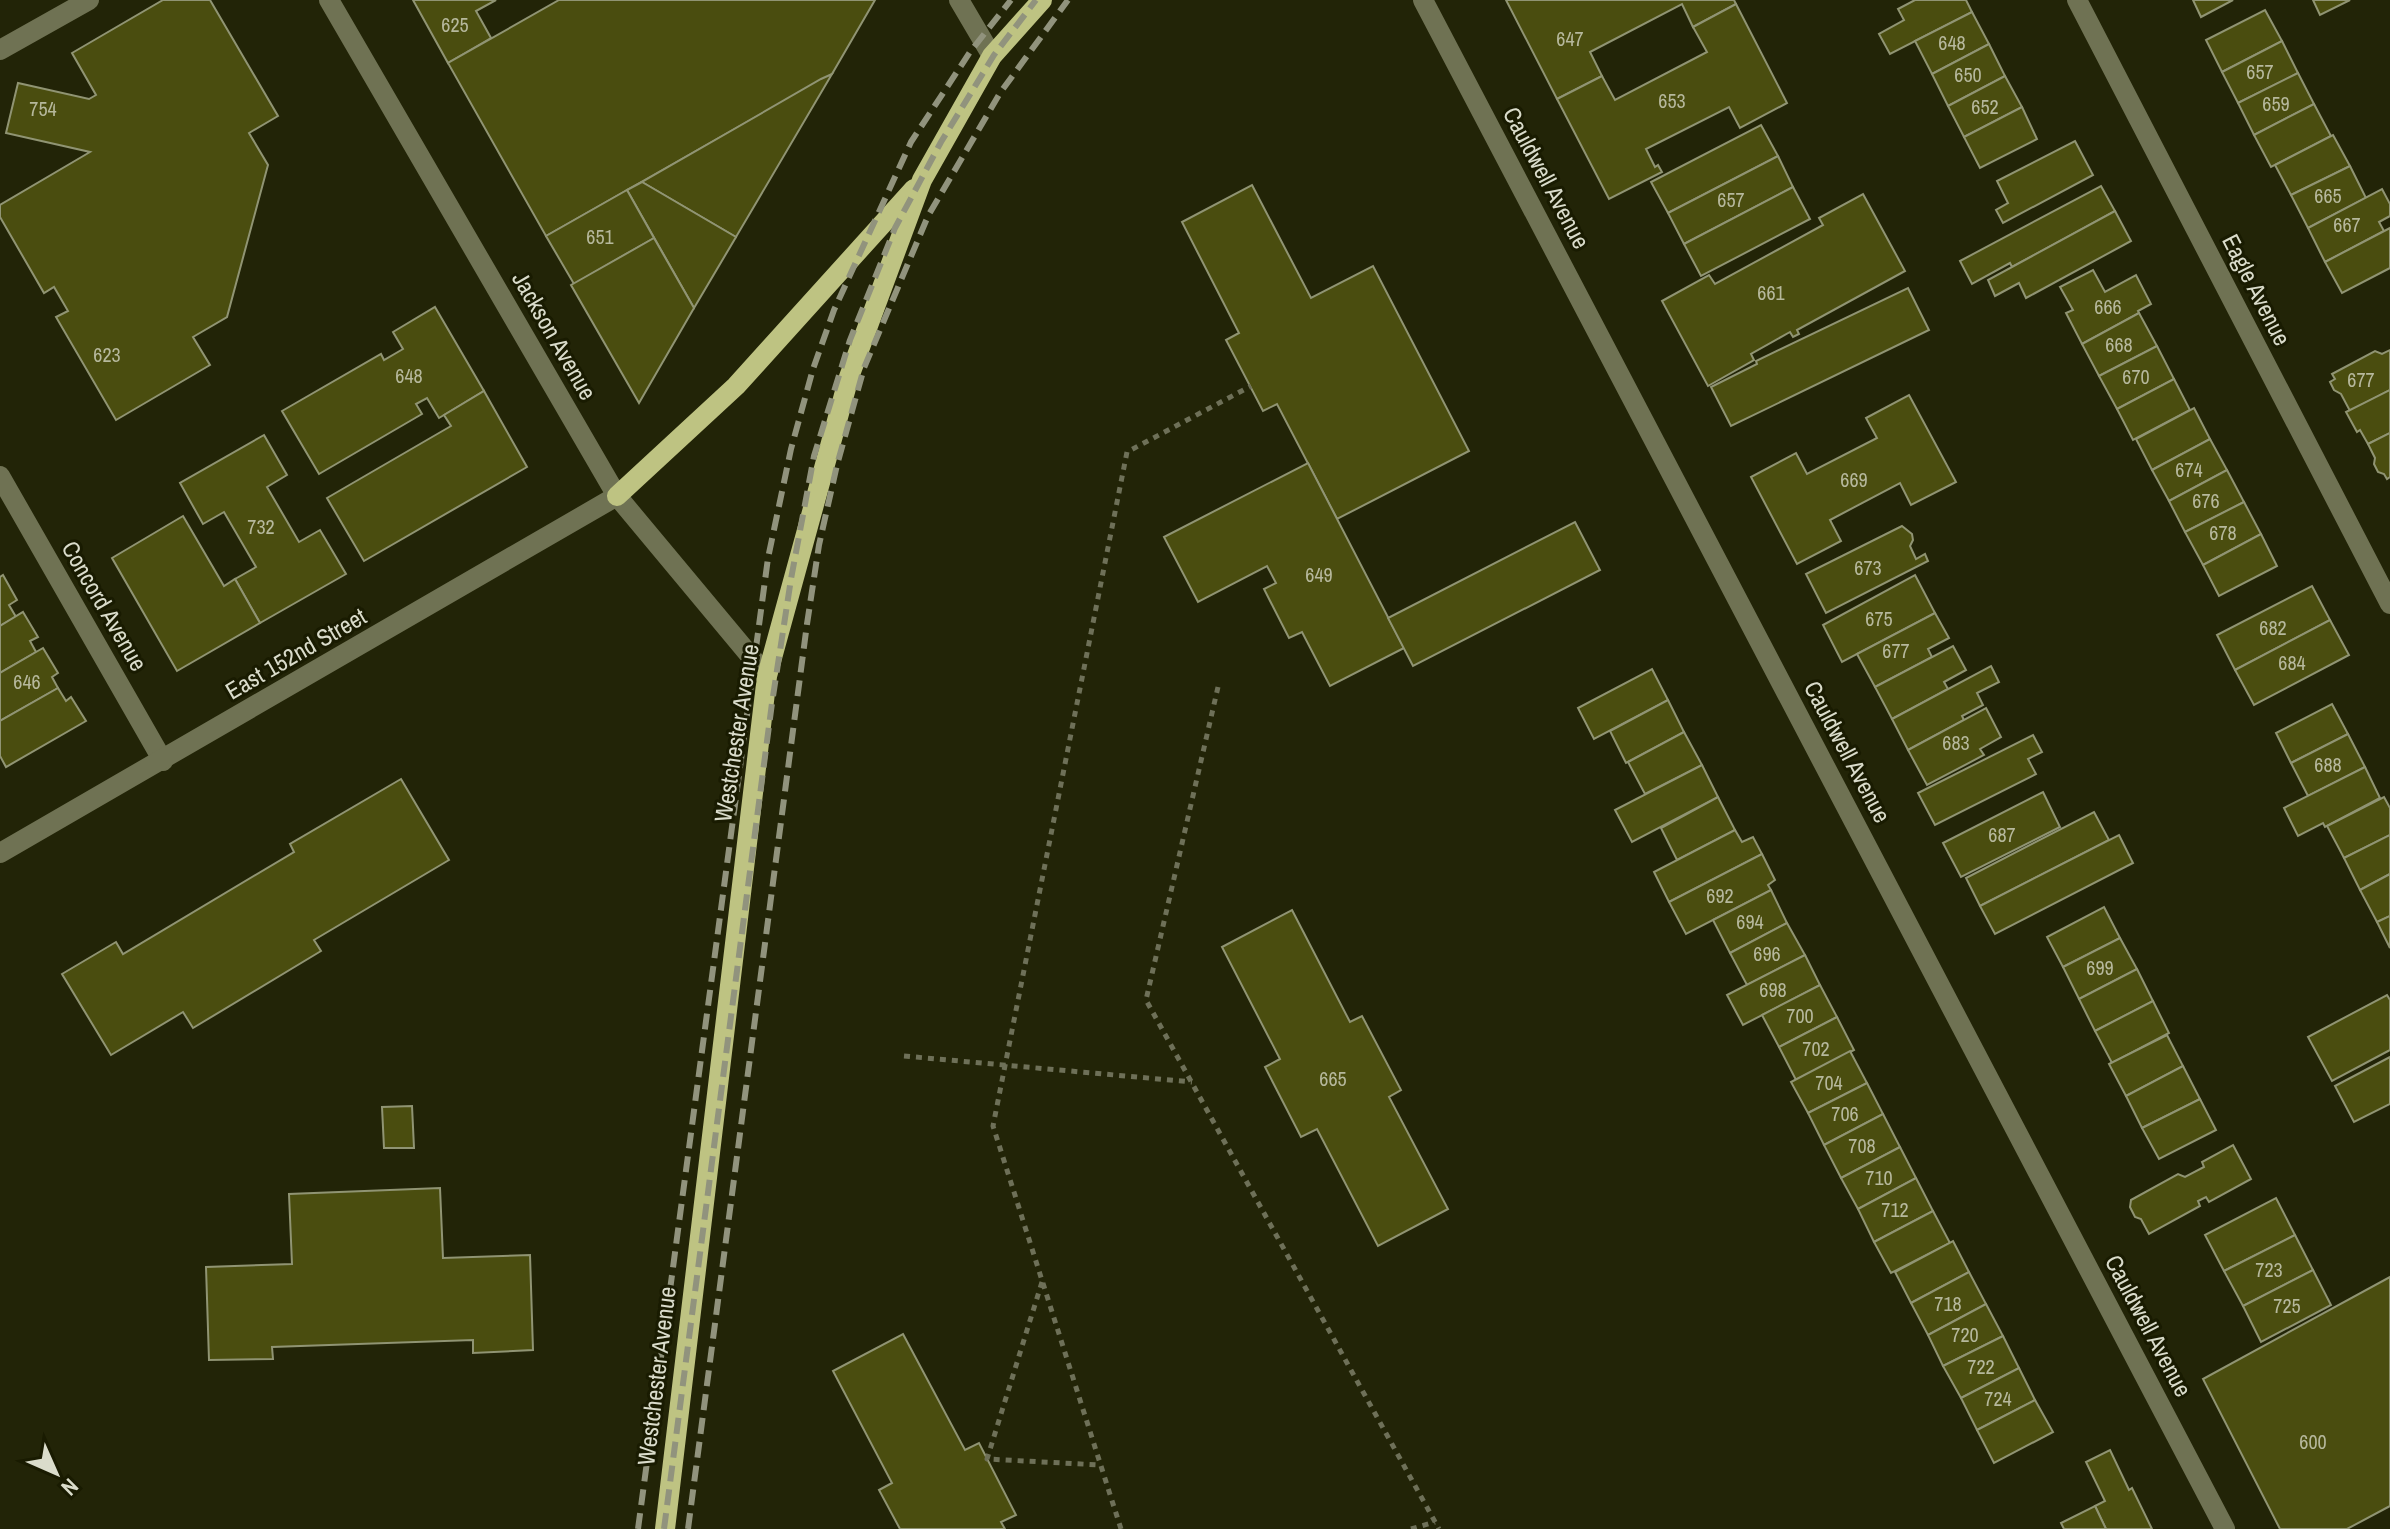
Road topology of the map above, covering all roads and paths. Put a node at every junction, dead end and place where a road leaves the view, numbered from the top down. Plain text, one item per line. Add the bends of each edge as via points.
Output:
1 (89, 0) edge
2 (329, 0) edge
3 (959, 0) edge
4 (1042, 0) edge
5 (1423, 0) edge
6 (2077, 0) edge
7 (0, 50) edge
8 (992, 56) junction
9 (922, 180) junction
10 (1251, 386) dead end
11 (0, 476) edge
12 (617, 496) junction
13 (2390, 604) edge
14 (767, 676) junction
15 (1218, 687) dead end
16 (163, 761) junction
17 (0, 853) edge
18 (904, 1056) dead end
19 (1005, 1066) junction
20 (1193, 1082) junction
21 (1042, 1282) junction
22 (1100, 1465) junction
23 (1435, 1522) junction
24 (665, 1529) edge
25 (1121, 1529) edge
26 (1411, 1529) edge
27 (1439, 1529) edge
28 (2225, 1529) edge

1 - 7 street
2 - 12 street, Jackson Avenue
3 - 8 street
4 - 8 main road, Westchester Avenue
5 - 28 street, Cauldwell Avenue
6 - 13 street, Eagle Avenue
8 - 9 main road, Westchester Avenue
9 - 12 main road via 736,386
9 - 14 main road, Westchester Avenue via 849,377
10 - 19 path via 1127,452
11 - 16 street, Concord Avenue
12 - 14 street, Jackson Avenue
12 - 16 street, East 152nd Street
14 - 24 main road, Westchester Avenue
15 - 20 path via 1146,1000
16 - 17 street, East 152nd Street
18 - 19 path
19 - 20 path
19 - 21 path via 993,1126
20 - 23 path
21 - 22 path
21 - 22 path via 987,1459
22 - 25 path
23 - 26 path
23 - 27 path

